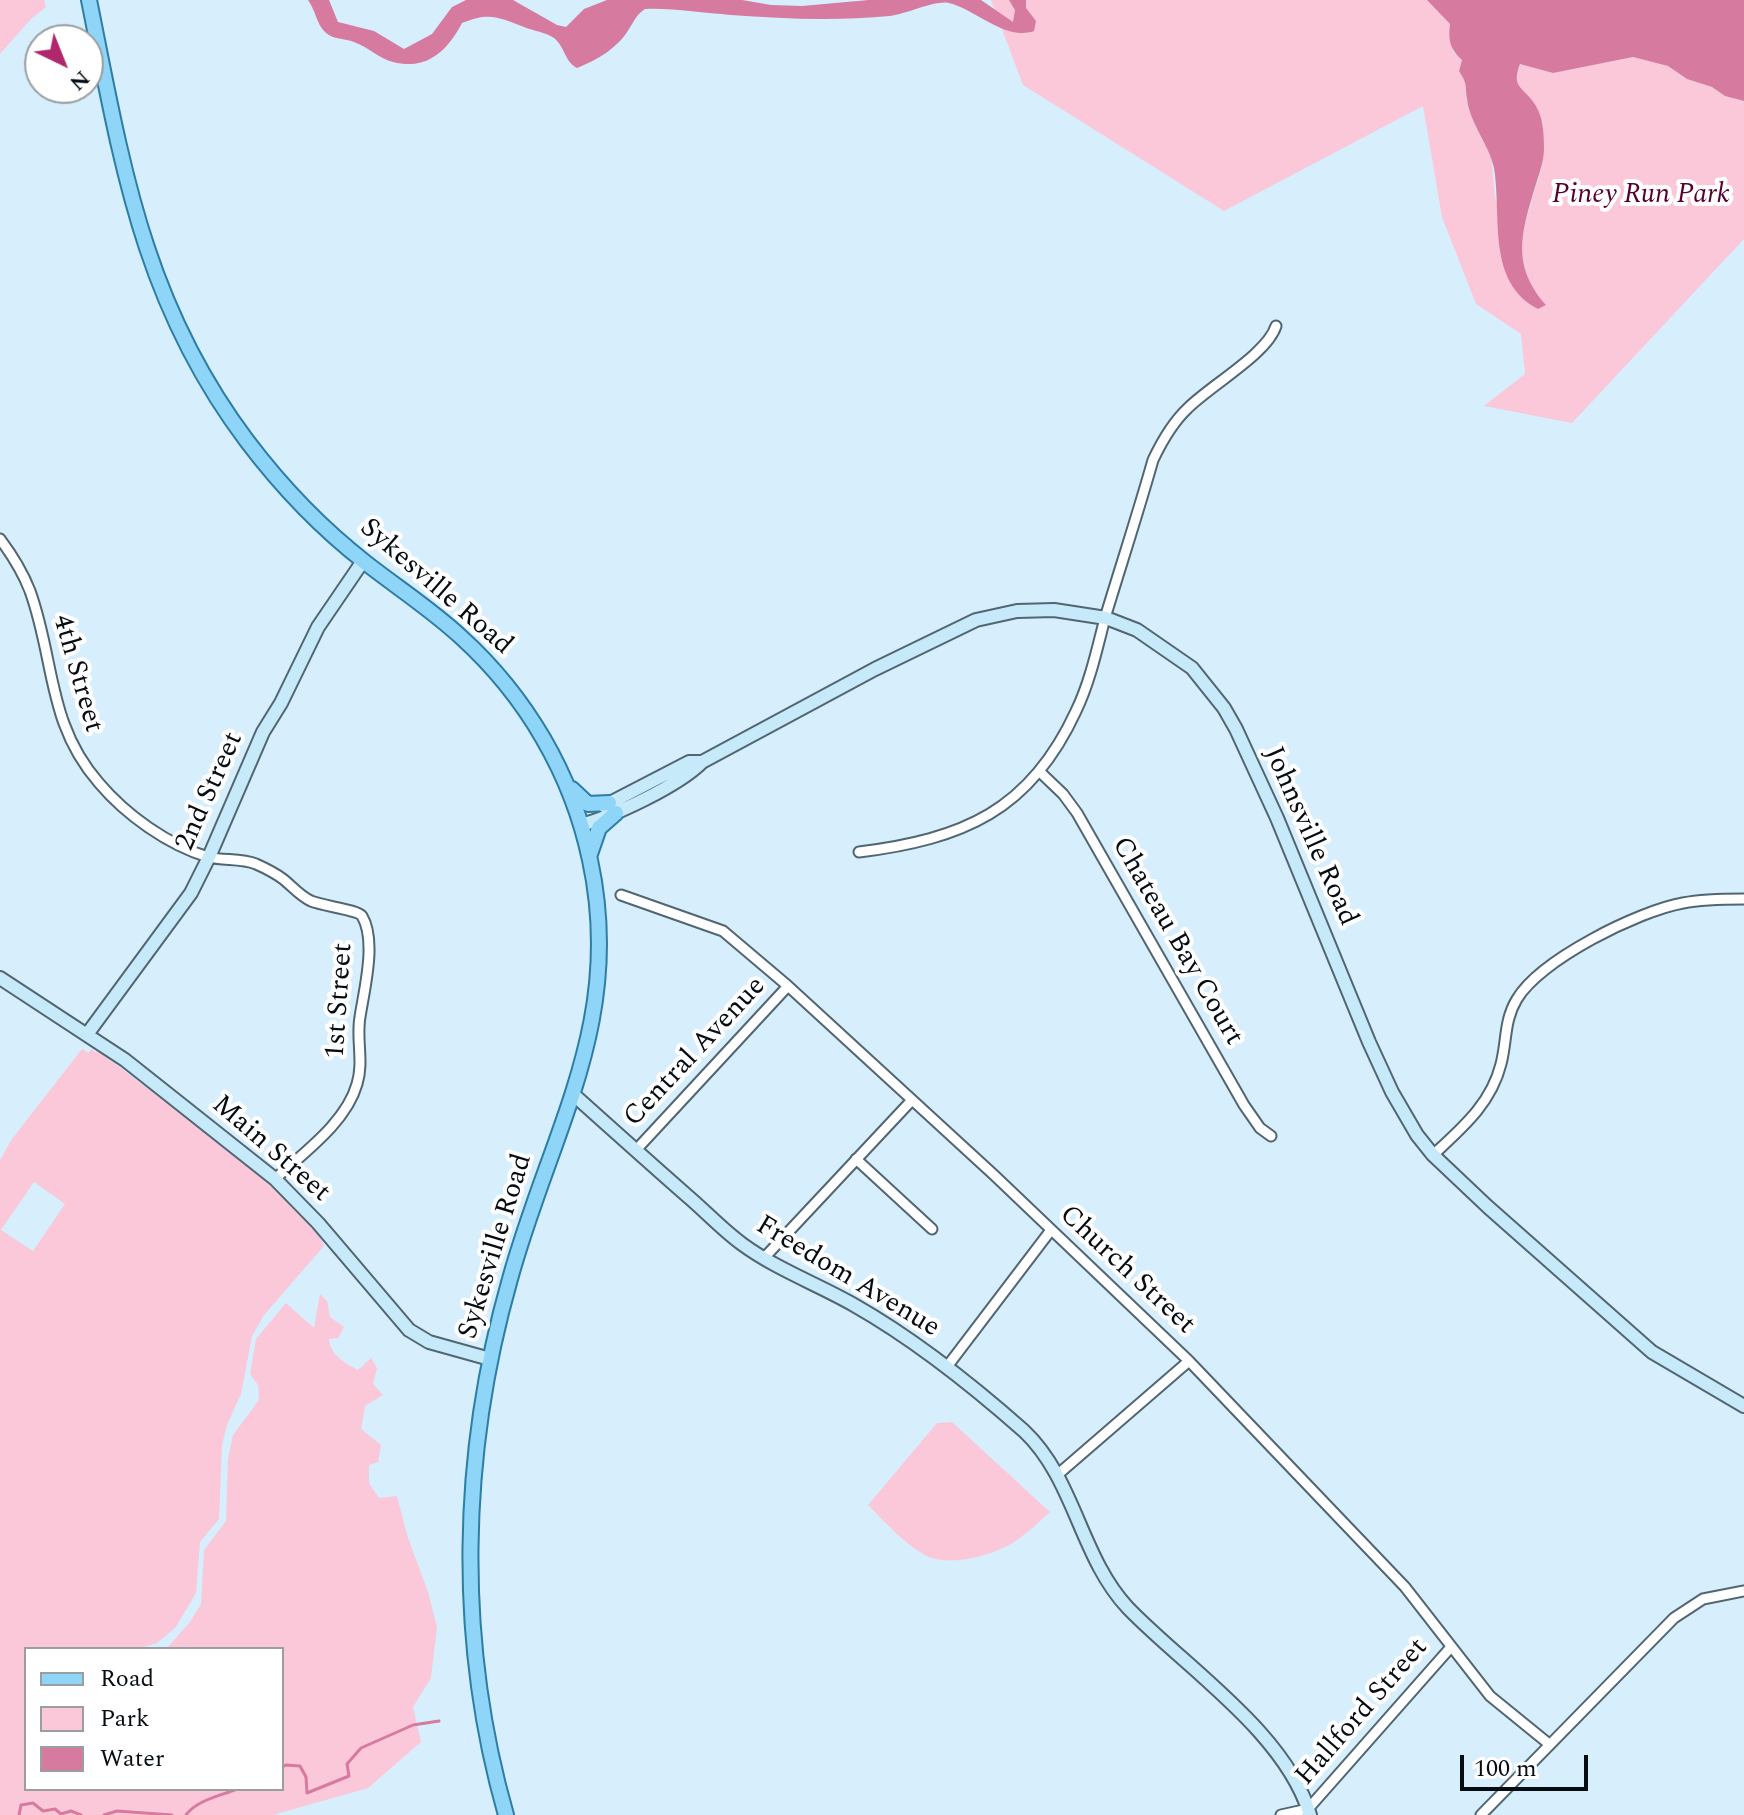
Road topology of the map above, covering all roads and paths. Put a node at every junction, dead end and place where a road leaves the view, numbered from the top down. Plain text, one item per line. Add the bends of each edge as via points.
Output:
1 (89, 0) edge
2 (1276, 326) dead end
3 (0, 539) edge
4 (363, 561) junction
5 (1106, 618) junction
6 (1040, 772) junction
7 (565, 782) junction
8 (612, 808) junction
9 (581, 825) junction
10 (859, 852) dead end
11 (209, 857) junction
12 (589, 858) junction
13 (621, 895) dead end
14 (1744, 899) edge
15 (0, 978) edge
16 (788, 986) junction
17 (88, 1033) junction
18 (574, 1095) junction
19 (912, 1100) junction
20 (1271, 1136) dead end
21 (636, 1150) junction
22 (1433, 1155) junction
23 (856, 1159) junction
24 (275, 1179) junction
25 (932, 1229) dead end
26 (1051, 1230) junction
27 (764, 1258) junction
28 (490, 1359) junction
29 (1189, 1361) junction
30 (946, 1368) junction
31 (1744, 1406) edge
32 (1056, 1476) junction
33 (1744, 1591) edge
34 (1451, 1647) junction
35 (1549, 1744) junction
36 (1309, 1812) edge
37 (506, 1815) edge
38 (1281, 1815) edge
39 (1481, 1815) edge

1 - 4 main road, Sykesville Road via 133,205 173,318 204,378 247,441 305,508
2 - 5 street via 1267,342 1189,407 1163,439
3 - 11 street, 4th Street via 30,591 57,707 78,755 128,812
4 - 7 main road, Sykesville Road via 485,660 528,714
4 - 11 street, 2nd Street via 318,627 248,764
5 - 6 street via 1077,710
5 - 8 street, Johnsville Road via 1031,610 976,620 875,669 685,776
5 - 22 street, Johnsville Road via 1168,649 1192,668 1224,708 1277,818 1392,1092
6 - 10 street via 967,828 933,840
6 - 20 street, Chateau Bay Court via 1077,813 1244,1105
7 - 8 main road via 588,804
7 - 9 main road, Sykesville Road
8 - 9 street, Johnsville Road
8 - 12 main road
9 - 12 main road, Sykesville Road
11 - 17 street, 2nd Street via 191,893
11 - 24 street, 1st Street via 253,863 307,900 356,911 369,936 358,1026 358,1083 337,1118
12 - 18 main road, Sykesville Road via 599,964 591,1029
13 - 16 street, Church Street via 723,931
14 - 22 street via 1708,899 1659,909 1546,966 1512,1007 1492,1091
15 - 17 street, Main Street
16 - 19 street, Church Street
16 - 21 street, Central Avenue
17 - 24 street, Main Street
18 - 21 street, Freedom Avenue
18 - 28 main road, Sykesville Road via 511,1274
19 - 23 street
19 - 26 street, Church Street
21 - 27 street, Freedom Avenue via 741,1244
22 - 31 street, Johnsville Road via 1652,1352
23 - 25 street
23 - 27 street
24 - 28 street, Main Street via 409,1330 429,1342
26 - 29 street, Church Street
26 - 30 street
27 - 30 street, Freedom Avenue via 854,1305
28 - 37 main road, Sykesville Road via 472,1489 470,1602 483,1715
29 - 32 street
29 - 34 street, Church Street via 1405,1587
30 - 32 street, Freedom Avenue via 1025,1433
32 - 36 street, Freedom Avenue via 1112,1589 1264,1737 1285,1763
33 - 35 street via 1703,1599 1674,1618
34 - 35 street, Church Street via 1490,1696
34 - 36 street, Hallford Street
35 - 39 street
36 - 38 street

